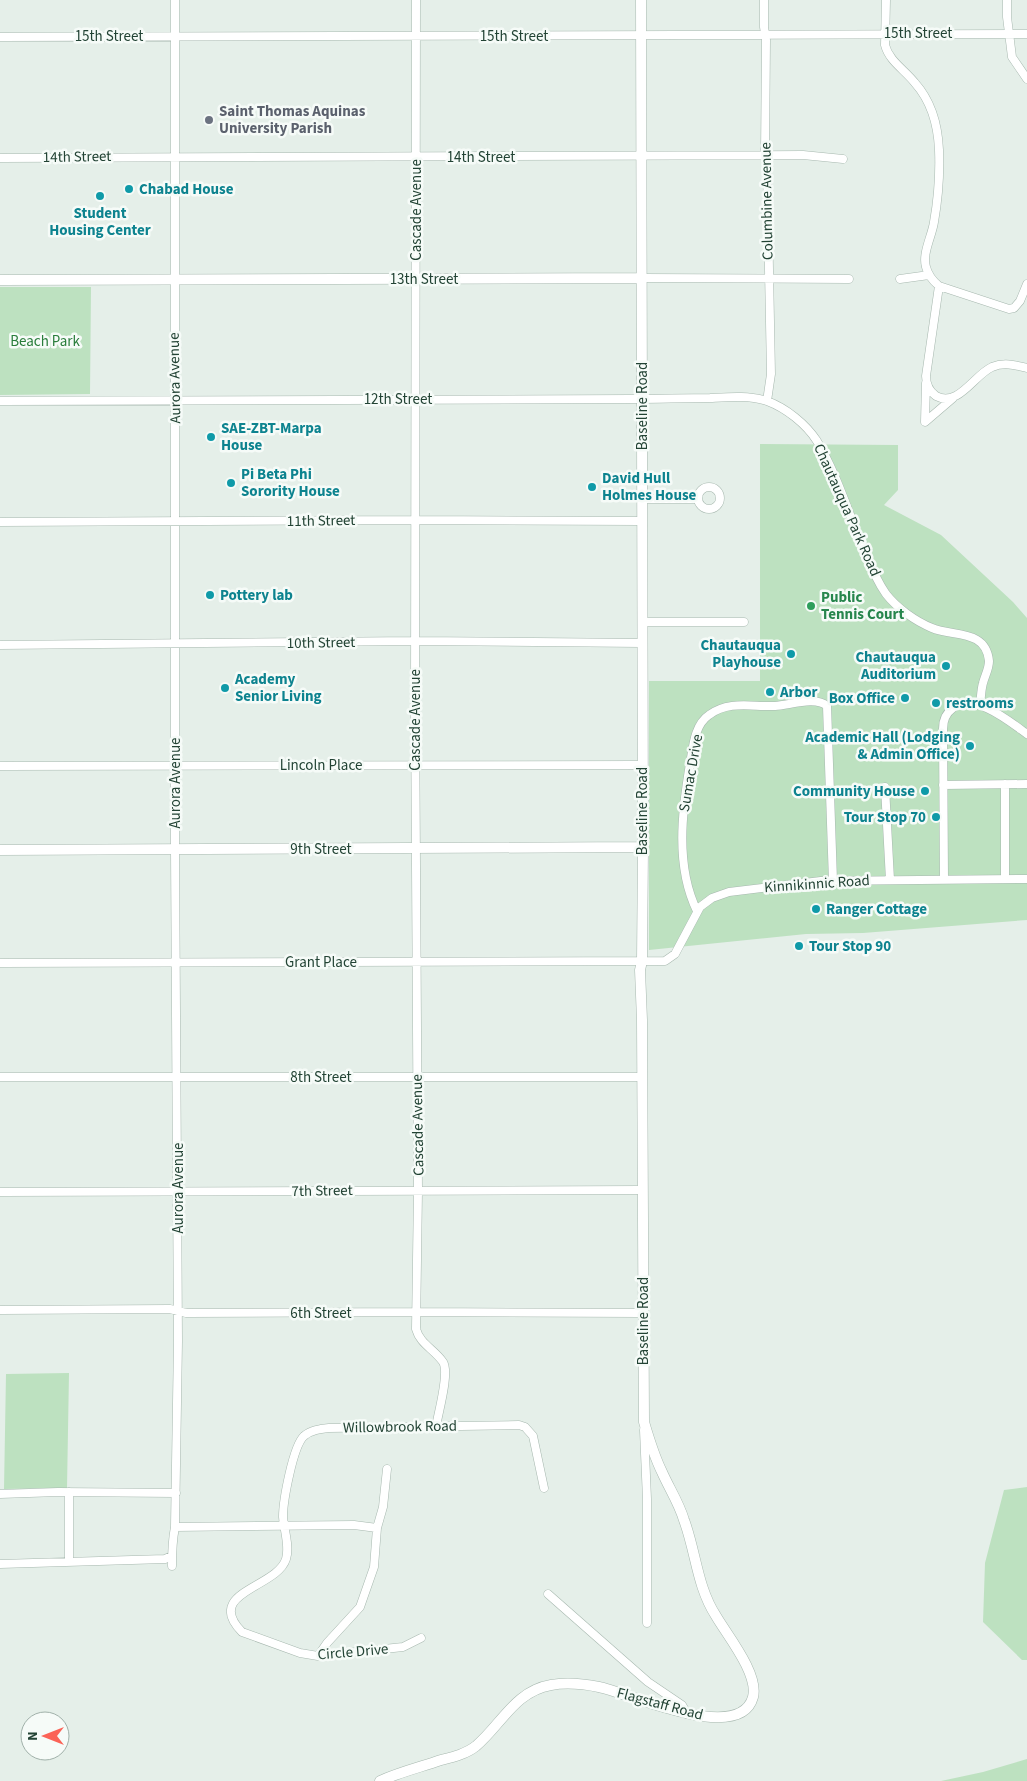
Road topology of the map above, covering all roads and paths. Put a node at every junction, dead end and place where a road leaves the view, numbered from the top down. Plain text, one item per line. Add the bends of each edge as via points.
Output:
1 (175, 0) edge
2 (416, 0) edge
3 (641, 0) edge
4 (764, 0) edge
5 (886, 0) edge
6 (1007, 0) edge
7 (886, 33) junction
8 (766, 34) junction
9 (1008, 34) junction
10 (1027, 34) edge
11 (641, 35) junction
12 (175, 36) junction
13 (416, 36) junction
14 (0, 37) edge
15 (1027, 79) edge
16 (175, 156) junction
17 (765, 156) junction
18 (641, 157) junction
19 (0, 158) edge
20 (416, 158) junction
21 (843, 159) dead end
22 (929, 275) junction
23 (642, 278) junction
24 (768, 278) junction
25 (849, 278) dead end
26 (416, 279) junction
27 (900, 279) dead end
28 (0, 280) edge
29 (174, 280) junction
30 (1027, 284) edge
31 (939, 286) junction
32 (1027, 368) edge
33 (926, 381) junction
34 (953, 398) junction
35 (415, 399) junction
36 (642, 399) junction
37 (176, 400) junction
38 (0, 401) edge
39 (767, 402) junction
40 (792, 416) joint
41 (642, 499) junction
42 (698, 499) dead end
43 (416, 520) junction
44 (0, 522) edge
45 (175, 522) junction
46 (642, 522) junction
47 (642, 622) junction
48 (744, 622) dead end
49 (415, 641) junction
50 (642, 643) junction
51 (175, 644) junction
52 (0, 645) edge
53 (980, 705) junction
54 (1027, 734) edge
55 (416, 764) junction
56 (642, 765) junction
57 (0, 766) edge
58 (175, 766) junction
59 (1005, 784) junction
60 (1027, 784) edge
61 (943, 785) junction
62 (885, 787) dead end
63 (642, 847) junction
64 (416, 848) junction
65 (0, 850) edge
66 (175, 850) junction
67 (1005, 879) junction
68 (1027, 879) edge
69 (890, 880) junction
70 (944, 880) junction
71 (833, 881) junction
72 (697, 911) junction
73 (642, 961) junction
74 (0, 962) edge
75 (176, 962) junction
76 (416, 962) junction
77 (0, 1077) edge
78 (177, 1077) junction
79 (417, 1077) junction
80 (642, 1077) junction
81 (643, 1190) junction
82 (418, 1191) junction
83 (0, 1192) edge
84 (178, 1193) junction
85 (0, 1310) edge
86 (178, 1311) junction
87 (417, 1312) junction
88 (643, 1313) junction
89 (644, 1422) junction
90 (436, 1427) junction
91 (387, 1469) dead end
92 (544, 1488) dead end
93 (69, 1492) junction
94 (176, 1493) junction
95 (0, 1494) edge
96 (284, 1526) junction
97 (176, 1527) junction
98 (377, 1528) junction
99 (172, 1556) junction
100 (69, 1561) junction
101 (0, 1564) edge
102 (172, 1566) dead end
103 (548, 1594) dead end
104 (647, 1623) dead end
105 (421, 1638) dead end
106 (318, 1656) junction
107 (688, 1714) junction
108 (380, 1781) edge

1 - 12 street, Aurora Avenue
2 - 13 street, Cascade Avenue
3 - 11 street, Baseline Road
4 - 8 street, Columbine Avenue
5 - 7 street
6 - 9 street
7 - 8 street, 15th Street
7 - 9 street, 15th Street
7 - 22 street via 887,51 892,61 916,84 928,103 938,135 938,192 925,258
8 - 11 street, 15th Street
8 - 17 street, Columbine Avenue
9 - 10 street, 15th Street
9 - 15 street via 1012,57
11 - 13 street, 15th Street
11 - 18 street, Baseline Road
12 - 13 street, 15th Street
12 - 14 street, 15th Street
12 - 16 street, Aurora Avenue
13 - 20 street, Cascade Avenue
16 - 19 street, 14th Street
16 - 20 street, 14th Street
16 - 29 street, Aurora Avenue
17 - 18 street, 14th Street
17 - 21 street, 14th Street
17 - 24 street, Columbine Avenue
18 - 20 street, 14th Street
18 - 23 street, Baseline Road
20 - 26 street, Cascade Avenue
22 - 27 street
22 - 31 street
23 - 24 street, 13th Street
23 - 26 street, 13th Street
23 - 36 street, Baseline Road
24 - 25 street, 13th Street
24 - 39 street, Columbine Avenue via 772,374
26 - 29 street, 13th Street
26 - 35 street, Cascade Avenue
28 - 29 street, 13th Street
29 - 37 street, Aurora Avenue
30 - 31 street via 1020,301 1009,309
31 - 33 street
32 - 34 street via 1013,364 994,366
33 - 34 street via 933,394
33 - 34 street via 925,422
35 - 36 street, 12th Street
35 - 37 street, 12th Street
35 - 43 street, Cascade Avenue
36 - 39 street, 12th Street via 744,397
36 - 41 street, Baseline Road
37 - 38 street, 12th Street
37 - 45 street, Aurora Avenue
39 - 40 street, 12th Street
40 - 53 street, Chautauqua Park Road via 810,431 819,444 866,555 888,596 927,626 970,636 980,640 984,646 988,668
41 - 42 street
41 - 46 street, Baseline Road
43 - 45 street, 11th Street
43 - 46 street, 11th Street
43 - 49 street, Cascade Avenue
44 - 45 street, 11th Street
45 - 51 street, Aurora Avenue
46 - 47 street, Baseline Road
47 - 48 street
47 - 50 street, Baseline Road
49 - 50 street, 10th Street
49 - 51 street, 10th Street
49 - 55 street, Cascade Avenue
50 - 56 street, Baseline Road
51 - 52 street, 10th Street
51 - 58 street, Aurora Avenue
53 - 54 street
53 - 61 street via 961,703 945,717
55 - 56 street, Lincoln Place
55 - 58 street, Lincoln Place
55 - 64 street, Cascade Avenue
56 - 63 street, Baseline Road
57 - 58 street, Lincoln Place
58 - 66 street, Aurora Avenue
59 - 60 street
59 - 61 street
59 - 67 street
61 - 70 street
62 - 69 street
63 - 64 street, 9th Street
63 - 73 street, Baseline Road
64 - 66 street, 9th Street
64 - 76 street, Cascade Avenue
65 - 66 street, 9th Street
66 - 75 street, Aurora Avenue
67 - 68 street, Kinnikinnic Road
67 - 70 street, Kinnikinnic Road
69 - 70 street, Kinnikinnic Road
69 - 71 street, Kinnikinnic Road
71 - 72 street, Kinnikinnic Road via 729,892 706,902
71 - 72 street, Sumac Drive via 828,707 814,701 727,706 708,715 700,724 688,776 684,855 688,885
72 - 73 street, Kinnikinnic Road via 672,957 665,961
73 - 76 street, Grant Place
73 - 80 street, Baseline Road
74 - 75 street, Grant Place
75 - 76 street, Grant Place
75 - 78 street, Aurora Avenue
76 - 79 street, Cascade Avenue
77 - 78 street, 8th Street
78 - 79 street, 8th Street
78 - 84 street, Aurora Avenue
79 - 80 street, 8th Street
79 - 82 street, Cascade Avenue
80 - 81 street, Baseline Road
81 - 82 street, 7th Street
81 - 88 street, Baseline Road
82 - 84 street, 7th Street
82 - 87 street, Cascade Avenue
83 - 84 street, 7th Street
84 - 86 street, Aurora Avenue
85 - 86 street, 6th Street
86 - 87 street, 6th Street via 186,1314
86 - 94 street, Aurora Avenue
87 - 88 street, 6th Street
87 - 90 street, Cascade Avenue via 418,1338 443,1362 446,1372
88 - 89 street, Baseline Road
89 - 104 street, Baseline Road
89 - 107 street, Flagstaff Road via 652,1449 684,1518 706,1598 753,1682 753,1696 742,1712 721,1718
90 - 92 street, Willowbrook Road via 525,1427 533,1436
90 - 96 street, Willowbrook Road via 329,1428 305,1435 296,1448 284,1500
91 - 98 street
93 - 94 street
93 - 95 street
93 - 100 street
94 - 97 street, Aurora Avenue
96 - 97 street
96 - 98 street via 354,1525
96 - 106 street, Circle Drive via 287,1549 283,1565 237,1598 232,1606 232,1619 242,1632 300,1653
97 - 99 street, Aurora Avenue
98 - 106 street via 374,1567 360,1607
99 - 100 street via 165,1559
99 - 102 street, Aurora Avenue
100 - 101 street
103 - 107 street via 643,1679 682,1705
105 - 106 street, Circle Drive via 403,1647
107 - 108 street, Flagstaff Road via 600,1688 570,1683 549,1685 524,1696 513,1705 473,1748

